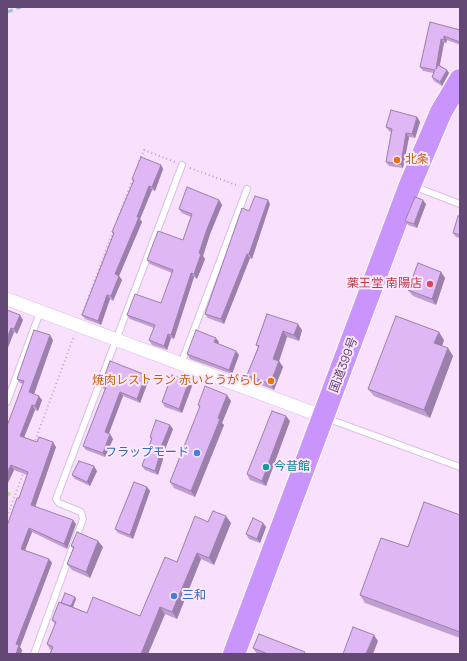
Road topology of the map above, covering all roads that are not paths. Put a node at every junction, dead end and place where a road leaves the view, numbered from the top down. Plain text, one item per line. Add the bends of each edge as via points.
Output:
1 (460, 80) edge
2 (182, 165) road end
3 (410, 185) junction
4 (247, 189) road end
5 (460, 204) edge
6 (7, 299) edge
7 (40, 312) junction
8 (116, 340) junction
9 (181, 364) junction
10 (7, 402) edge
11 (324, 417) junction
12 (460, 467) edge
13 (34, 654) edge
14 (234, 654) edge

1 - 3 highway, 国道399号 via 441,112
2 - 8 lane
3 - 5 lane
3 - 11 highway, 国道399号
4 - 9 lane
6 - 7 street
7 - 8 street
7 - 10 lane
8 - 9 street
8 - 13 lane via 56,499 59,503 81,512 83,519
9 - 11 street
11 - 12 lane
11 - 14 highway, 国道399号

